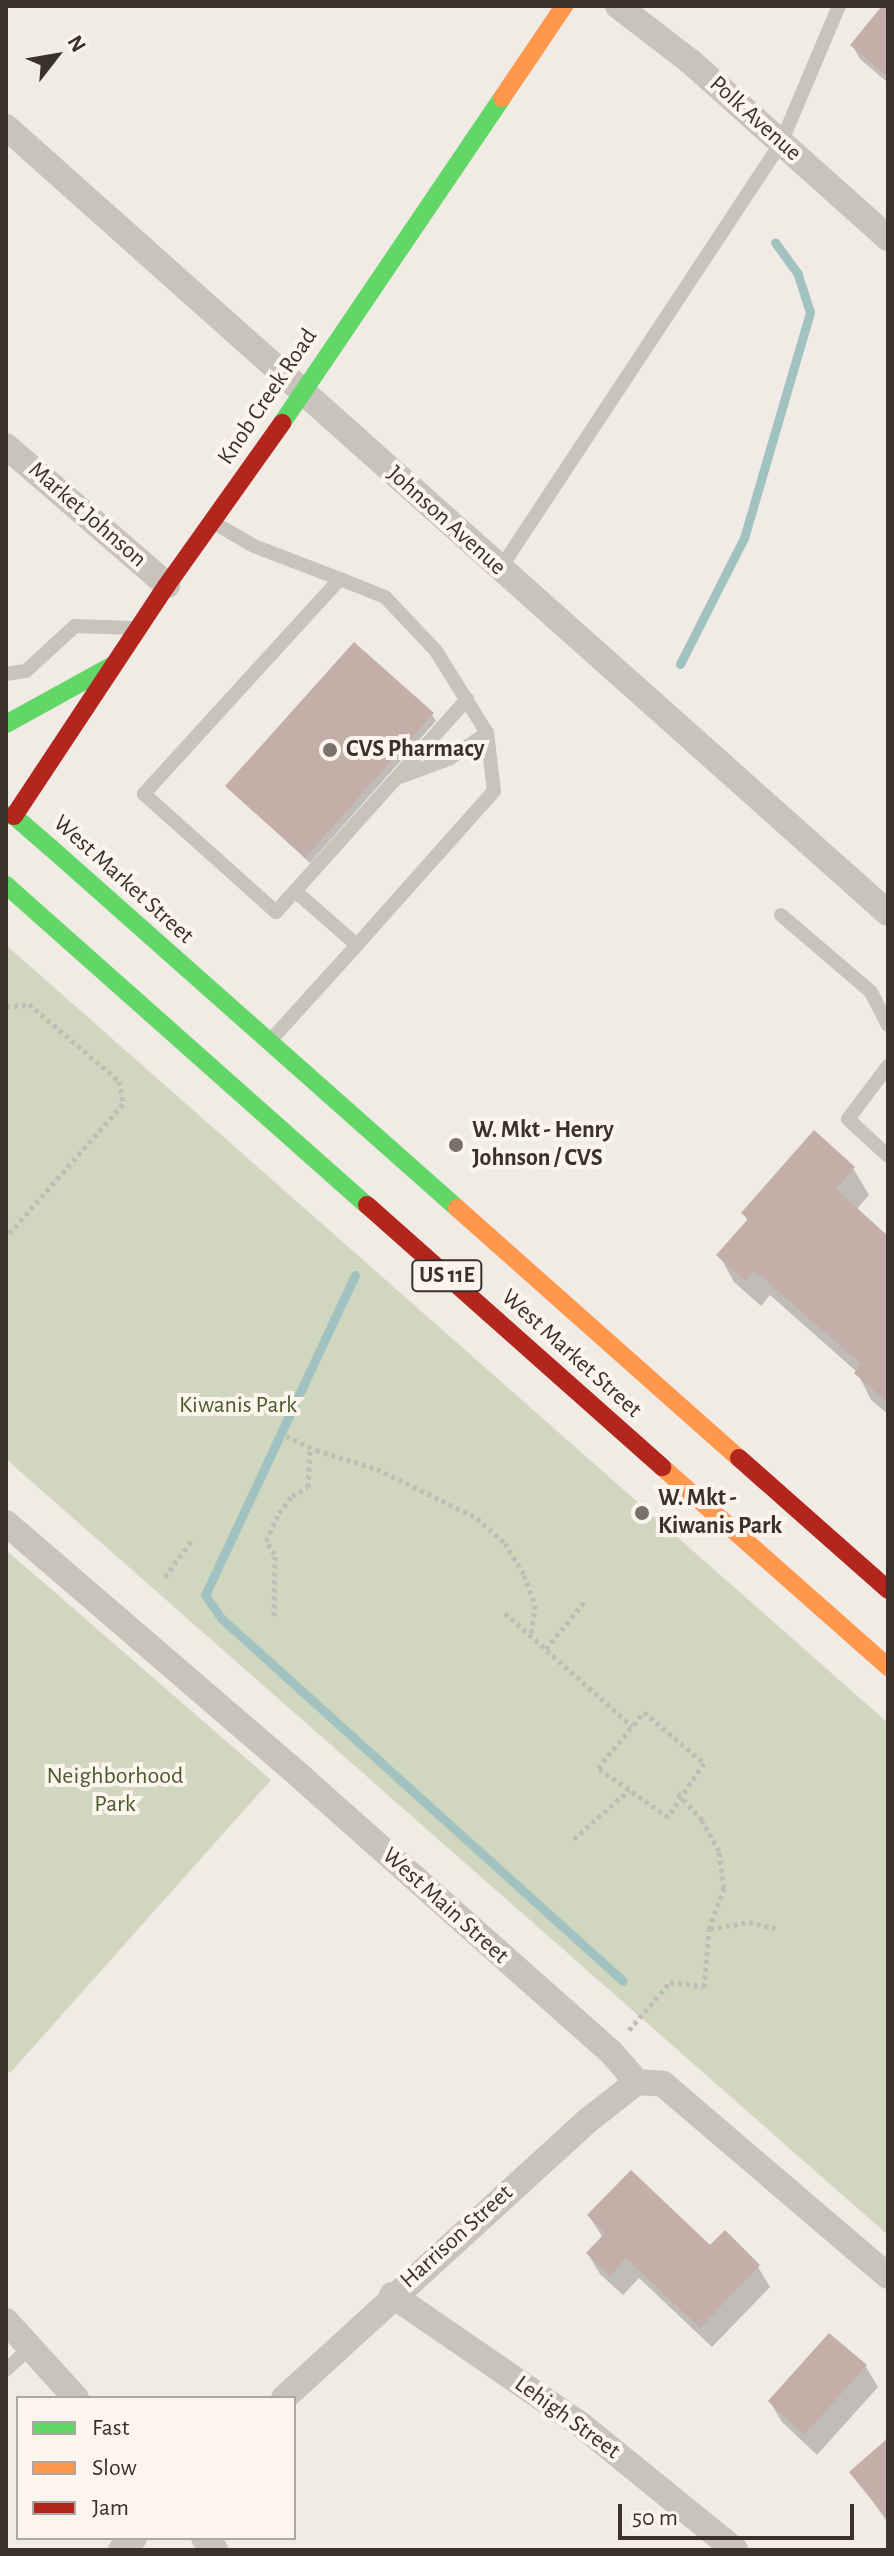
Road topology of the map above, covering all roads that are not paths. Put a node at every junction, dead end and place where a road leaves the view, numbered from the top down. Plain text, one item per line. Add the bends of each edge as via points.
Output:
1 (564, 6) edge
2 (618, 6) edge
3 (839, 6) edge
4 (6, 127) edge
5 (781, 143) junction
6 (888, 238) edge
7 (300, 391) junction
8 (7, 450) edge
9 (214, 523) junction
10 (500, 569) junction
11 (340, 579) junction
12 (167, 585) junction
13 (138, 628) junction
14 (113, 665) junction
15 (6, 674) edge
16 (467, 699) junction
17 (6, 724) edge
18 (487, 733) junction
19 (395, 778) junction
20 (9, 819) edge
21 (6, 885) edge
22 (295, 891) junction
23 (888, 913) edge
24 (781, 915) dead end
25 (357, 945) junction
26 (888, 1025) edge
27 (269, 1042) junction
28 (888, 1066) edge
29 (888, 1156) edge
30 (6, 1523) edge
31 (888, 1590) edge
32 (888, 1667) edge
33 (637, 2082) junction
34 (888, 2276) edge
35 (392, 2295) junction
36 (6, 2321) edge
37 (30, 2348) junction
38 (6, 2370) edge
39 (74, 2396) edge
40 (286, 2396) edge
41 (735, 2550) edge

1 - 7 main road, Knob Creek Road
2 - 5 street, Polk Avenue via 691,62
3 - 5 lane
4 - 7 street, Johnson Avenue
5 - 6 street, Polk Avenue
5 - 10 lane
7 - 9 main road, Knob Creek Road
7 - 10 street, Johnson Avenue
8 - 12 street, Market Johnson
9 - 11 lane via 254,546
9 - 12 main road, Knob Creek Road
10 - 23 street, Johnson Avenue
11 - 16 lane via 385,597 436,651
11 - 22 lane via 144,794 276,912
12 - 13 main road, Knob Creek Road
13 - 14 main road, Knob Creek Road
13 - 15 lane via 75,626 26,671
14 - 17 main road
14 - 20 main road, Knob Creek Road
16 - 18 lane
16 - 19 lane
18 - 19 lane via 449,759
18 - 25 lane via 494,791
19 - 22 lane
20 - 27 main road, West Market Street / US 11E
21 - 32 main road, West Market Street / US 11E
22 - 25 lane
24 - 26 lane via 871,992
25 - 27 lane
27 - 31 main road, West Market Street / US 11E
28 - 29 lane via 848,1119
30 - 33 street, West Main Street via 301,1777 611,2052
33 - 34 street via 663,2084
33 - 35 street, Harrison Street
35 - 40 street, Harrison Street
35 - 41 street, Lehigh Street via 580,2424
36 - 37 street
37 - 38 lane
37 - 39 street

